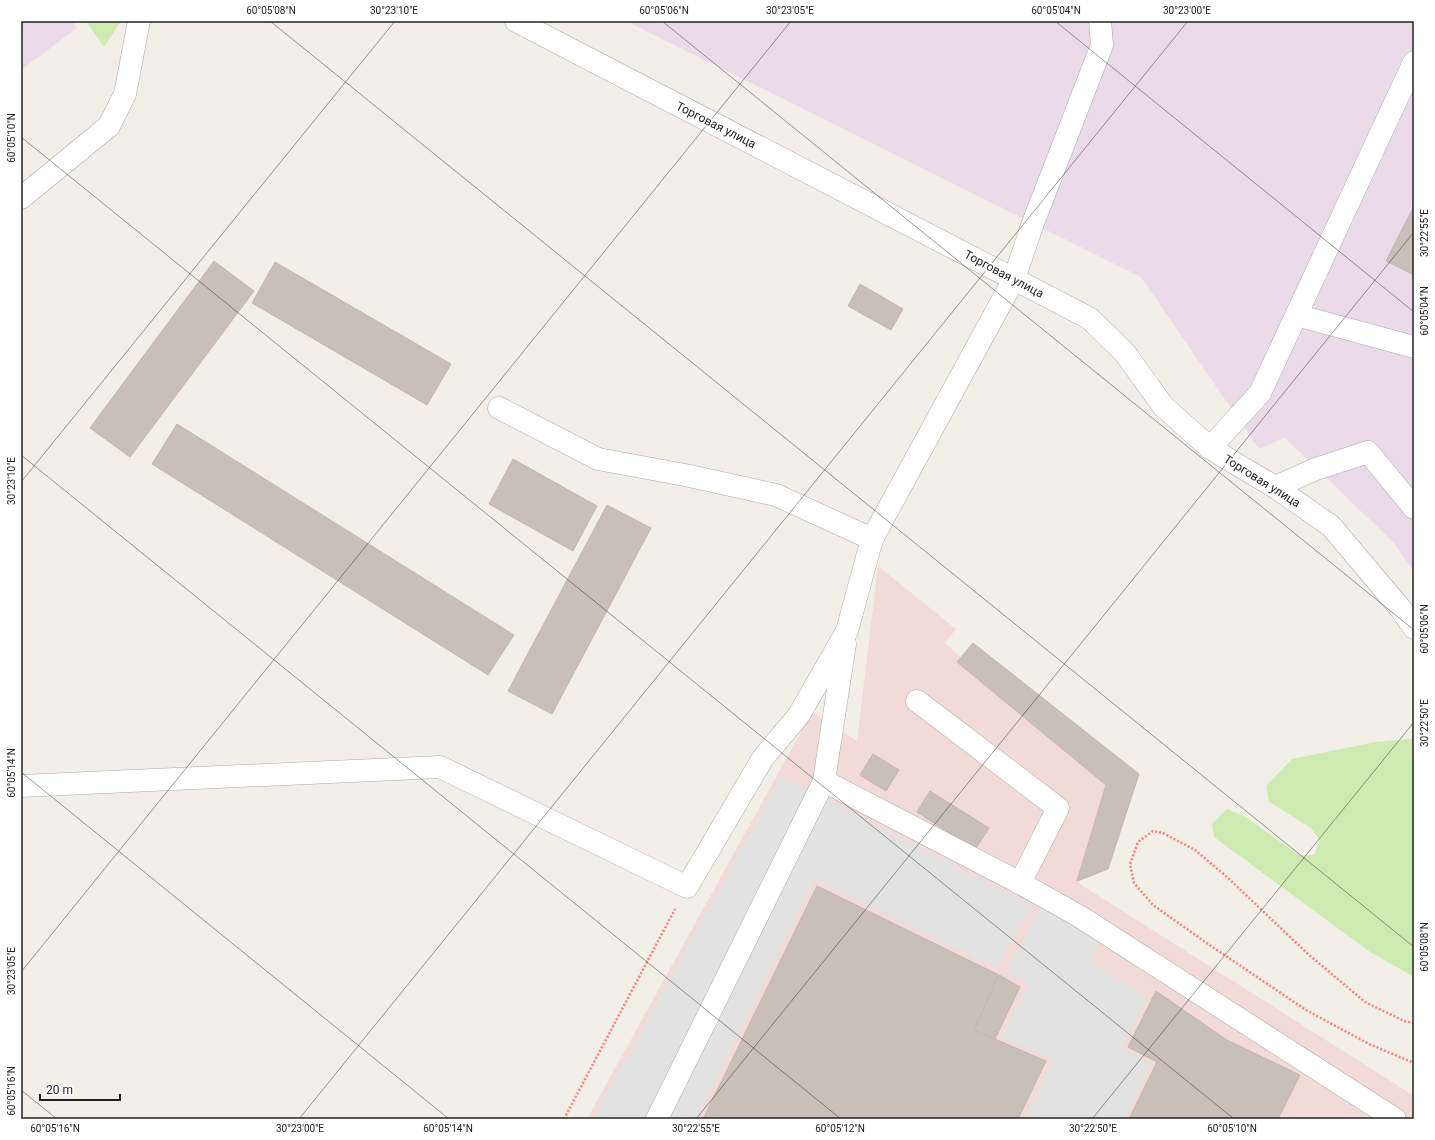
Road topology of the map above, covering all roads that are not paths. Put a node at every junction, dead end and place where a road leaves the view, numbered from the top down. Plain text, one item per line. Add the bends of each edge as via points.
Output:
1 (139, 21) edge
2 (516, 21) edge
3 (1100, 21) edge
4 (1414, 62) edge
5 (21, 198) edge
6 (1014, 279) junction
7 (1296, 315) junction
8 (1414, 347) edge
9 (499, 408) dead end
10 (1210, 448) junction
11 (1275, 486) junction
12 (1414, 508) edge
13 (872, 539) junction
14 (1414, 628) edge
15 (847, 631) junction
16 (917, 701) dead end
17 (824, 781) junction
18 (21, 786) edge
19 (1020, 882) junction
20 (657, 1119) edge
21 (1395, 1119) edge

1 - 5 street via 125,94 109,126
2 - 6 street, Торговая улица
3 - 6 street via 1102,45
4 - 7 street
6 - 10 street, Торговая улица via 1089,318 1125,352 1163,406
6 - 13 street
7 - 8 street
7 - 10 street via 1260,393
9 - 13 street via 598,459 776,494
10 - 11 street, Торговая улица
11 - 12 street via 1368,452
11 - 14 street, Торговая улица via 1331,526
13 - 15 street
15 - 17 street
15 - 18 street via 798,715 763,758 687,887 440,767
16 - 19 street via 1058,808
17 - 19 street
17 - 20 street
19 - 21 street via 1079,916

